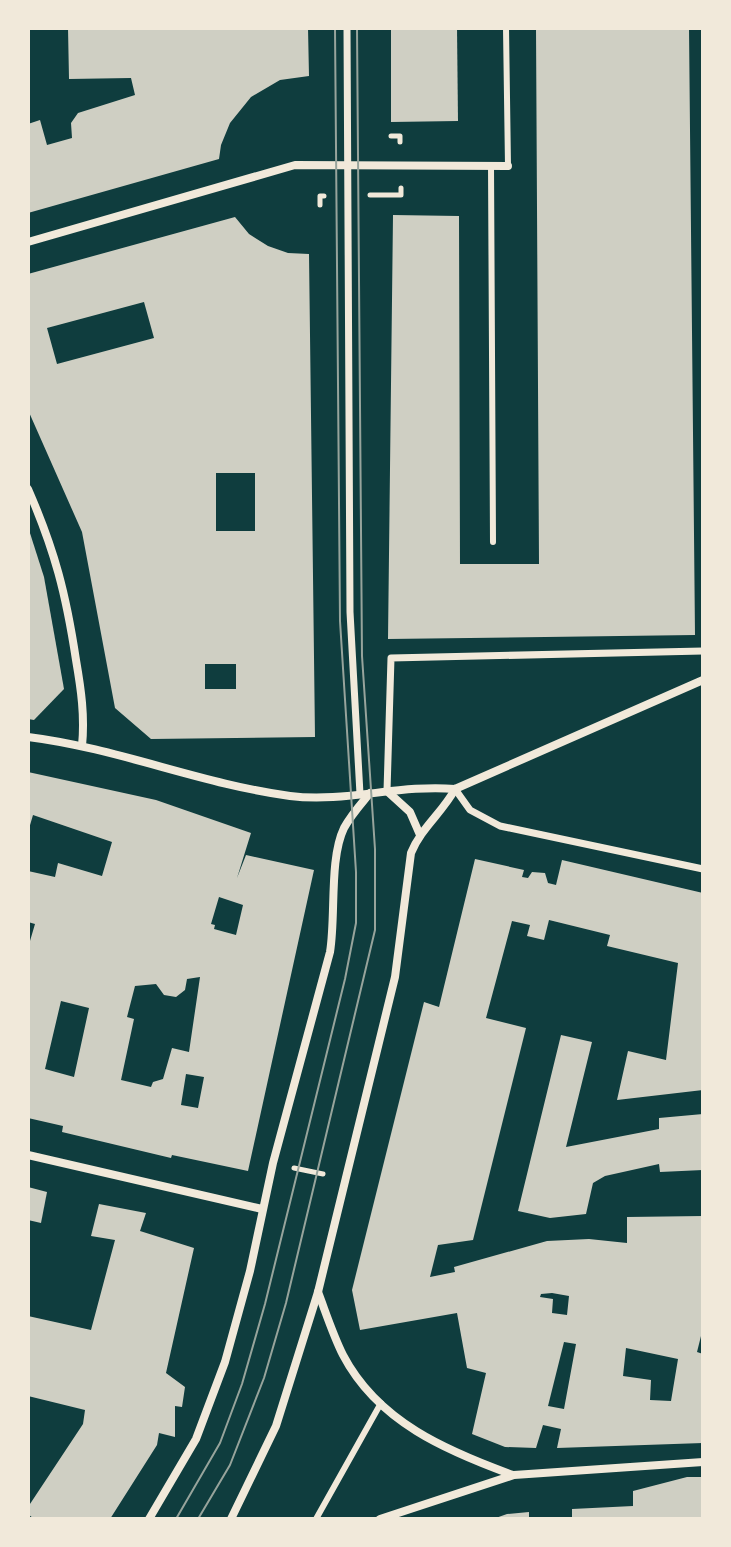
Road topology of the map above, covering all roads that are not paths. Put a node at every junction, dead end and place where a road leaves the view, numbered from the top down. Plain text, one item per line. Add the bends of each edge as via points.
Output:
1 (347, 28) edge
2 (506, 28) edge
3 (349, 164) junction
4 (491, 165) junction
5 (508, 166) joint
6 (28, 242) edge
7 (28, 489) edge
8 (493, 542) dead end
9 (703, 651) edge
10 (703, 680) edge
11 (28, 737) edge
12 (82, 746) junction
13 (455, 789) junction
14 (387, 791) junction
15 (370, 793) junction
16 (360, 794) junction
17 (420, 835) junction
18 (703, 869) edge
19 (28, 1155) edge
20 (262, 1209) junction
21 (318, 1292) junction
22 (381, 1403) junction
23 (703, 1462) edge
24 (514, 1475) junction
25 (149, 1519) edge
26 (231, 1519) edge
27 (316, 1519) edge
28 (380, 1519) edge

1 - 3 street
2 - 5 lane
3 - 4 street
3 - 6 street via 284,168
3 - 16 street via 350,612
4 - 5 street
4 - 8 lane
7 - 12 street via 68,601 84,714
9 - 14 street via 391,658
10 - 13 street
11 - 12 street
12 - 16 street via 272,793
13 - 14 street
13 - 17 street
13 - 18 street via 470,810 500,826
14 - 15 street
14 - 17 street via 410,812
15 - 16 street
15 - 20 street via 341,838 330,952
17 - 21 street via 408,863 395,977
19 - 20 street
20 - 25 street via 217,1386 196,1439
21 - 22 street via 343,1356
21 - 26 street via 276,1426
22 - 24 street via 446,1449
22 - 27 lane
23 - 24 street
24 - 28 street

